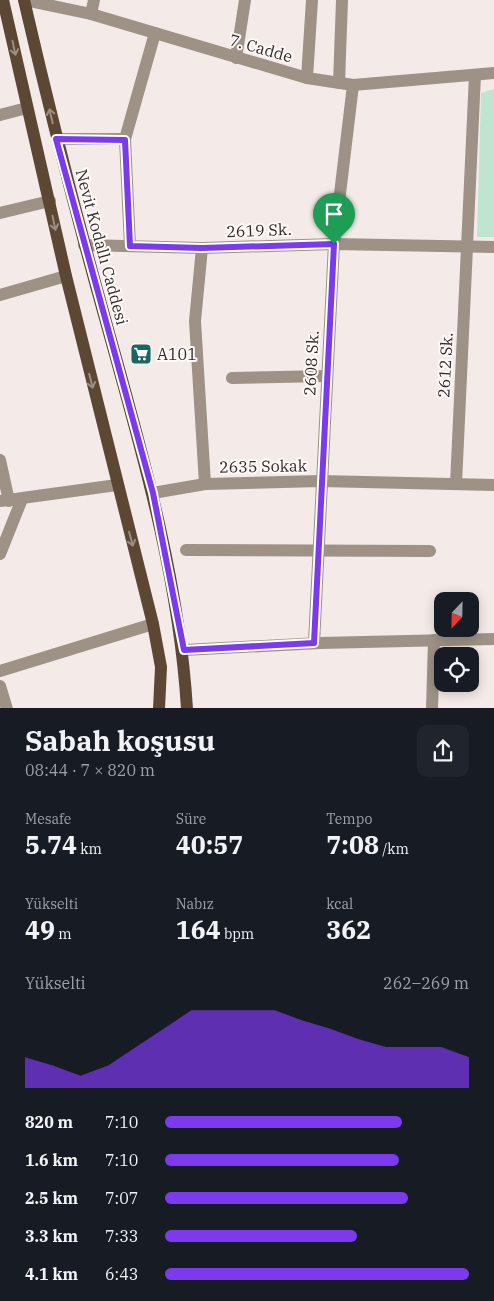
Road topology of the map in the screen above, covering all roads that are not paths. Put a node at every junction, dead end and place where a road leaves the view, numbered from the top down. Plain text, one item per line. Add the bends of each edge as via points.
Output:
1 (24, 0) edge
2 (94, 0) edge
3 (245, 0) edge
4 (312, 0) edge
5 (342, 0) edge
6 (3, 3) edge
7 (91, 14) junction
8 (155, 33) junction
9 (236, 58) junction
10 (494, 73) edge
11 (474, 75) junction
12 (307, 78) junction
13 (339, 83) junction
14 (353, 85) junction
15 (27, 108) junction
16 (0, 115) edge
17 (56, 139) junction
18 (125, 140) junction
19 (50, 201) junction
20 (0, 213) edge
21 (334, 244) junction
22 (84, 245) junction
23 (130, 246) junction
24 (468, 247) junction
25 (494, 247) edge
26 (202, 248) junction
27 (66, 276) junction
28 (0, 295) edge
29 (327, 376) junction
30 (232, 378) dead end
31 (0, 460) edge
32 (321, 481) junction
33 (204, 484) junction
34 (456, 484) junction
35 (117, 485) junction
36 (494, 485) edge
37 (153, 493) junction
38 (22, 499) junction
39 (4, 501) edge
40 (186, 550) dead end
41 (318, 550) junction
42 (430, 551) dead end
43 (0, 554) edge
44 (153, 624) junction
45 (494, 639) edge
46 (434, 640) junction
47 (314, 643) junction
48 (184, 650) junction
49 (0, 670) edge
50 (0, 686) edge
51 (7, 708) edge
52 (159, 708) edge
53 (187, 708) edge
54 (432, 708) edge

1 - 7 street, 7. Cadde
17 -> 1 main road, Nevit Kodallı Caddesi
2 - 7 street
3 - 9 street
4 - 12 street
5 - 13 street
6 -> 15 main road
7 - 8 street, 7. Cadde
8 - 9 street, 7. Cadde
8 - 18 street
9 - 12 street, 7. Cadde
10 - 11 street, 7. Cadde
11 - 14 street, 7. Cadde
11 - 24 street, 2612 Sk.
12 - 13 street, 7. Cadde
13 - 14 street, 7. Cadde
14 - 21 street, 2608 Sk.
15 - 16 street
15 - 19 main road
17 - 18 street
17 - 22 main road, Nevit Kodallı Caddesi
18 - 23 street
19 - 20 street
19 -> 27 main road
21 - 24 street, 2619 Sk.
21 - 26 street, 2619 Sk.
21 - 29 street, 2608 Sk.
22 - 23 street, 2619 Sk.
22 - 37 main road, Nevit Kodallı Caddesi
23 - 26 street, 2619 Sk.
24 - 25 street, 2619 Sk.
24 - 34 street, 2612 Sk.
26 - 33 street via 195,321
27 - 28 street
27 -> 35 main road
29 - 30 street
29 - 32 street, 2608 Sk.
31 - 39 street
32 - 33 street, 2635 Sokak
32 - 34 street, 2635 Sokak
32 - 41 street, 2608 Sk.
33 - 37 street, 2635 Sokak
34 - 36 street, 2635 Sokak
35 - 38 street
35 -> 44 main road
37 - 48 main road, Nevit Kodallı Caddesi
38 - 39 street
38 - 43 street
40 - 41 street
41 - 42 street
41 - 47 street, 2608 Sk.
44 - 49 street
44 - 52 main road via 161,667
45 - 46 street
46 - 47 street
46 - 54 street
47 - 48 street
48 - 53 main road, Nevit Kodallı Caddesi
50 - 51 street

